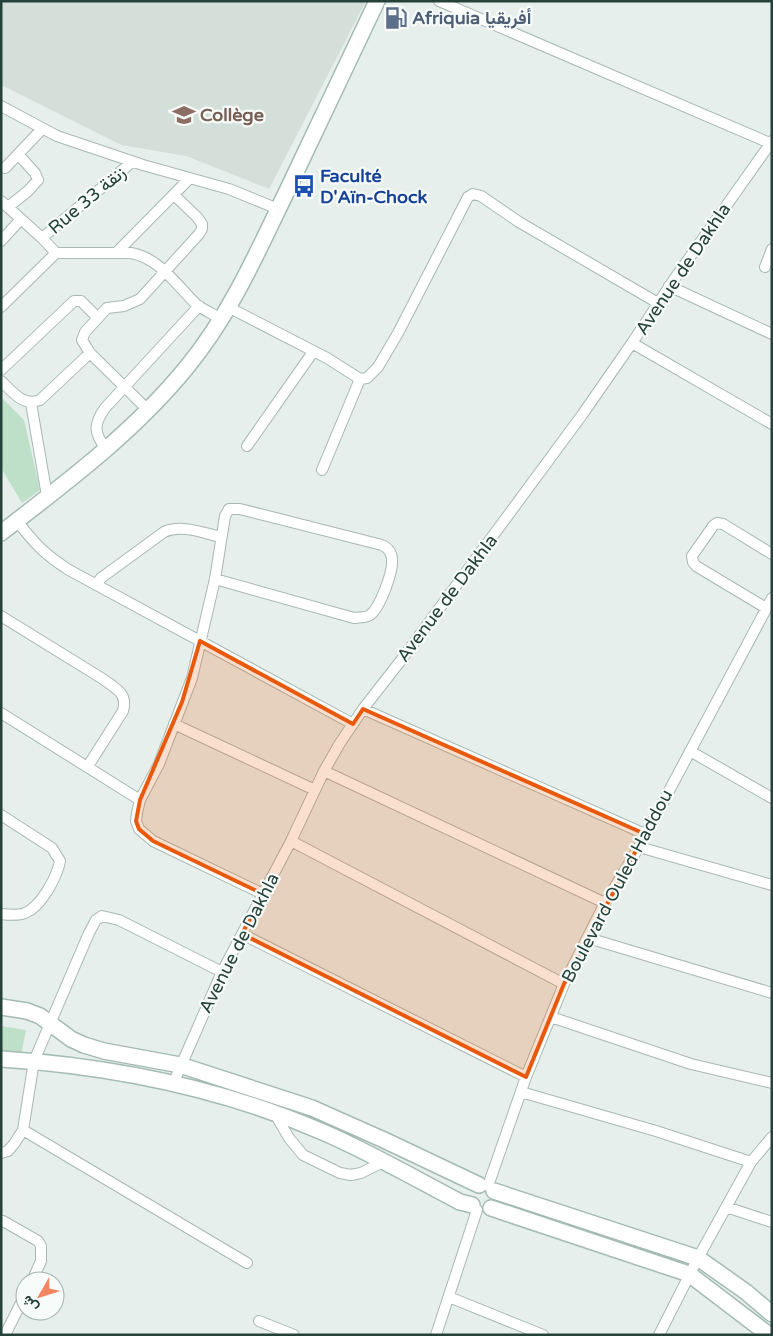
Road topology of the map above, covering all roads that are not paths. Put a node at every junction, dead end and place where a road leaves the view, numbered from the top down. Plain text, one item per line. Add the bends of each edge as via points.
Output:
1 (377, 1) edge
2 (439, 1) edge
3 (1, 106) edge
4 (42, 129) junction
5 (771, 143) edge
6 (18, 154) junction
7 (132, 162) junction
8 (5, 168) dead end
9 (190, 178) junction
10 (174, 195) junction
11 (5, 204) edge
12 (278, 209) junction
13 (21, 219) junction
14 (42, 238) junction
15 (1, 241) edge
16 (772, 249) edge
17 (56, 253) junction
18 (116, 254) junction
19 (765, 267) dead end
20 (165, 272) junction
21 (669, 286) junction
22 (658, 303) junction
23 (199, 306) junction
24 (1, 307) edge
25 (224, 313) junction
26 (98, 318) junction
27 (772, 334) edge
28 (632, 343) junction
29 (313, 352) junction
30 (90, 353) junction
31 (1, 370) edge
32 (360, 380) junction
33 (1, 381) edge
34 (126, 386) junction
35 (31, 403) junction
36 (149, 410) junction
37 (772, 424) edge
38 (247, 446) dead end
39 (106, 449) junction
40 (322, 470) dead end
41 (47, 496) junction
42 (17, 521) junction
43 (1, 534) edge
44 (221, 537) junction
45 (772, 554) edge
46 (215, 579) junction
47 (96, 585) junction
48 (772, 598) edge
49 (766, 608) junction
50 (1, 616) edge
51 (200, 641) junction
52 (363, 709) junction
53 (1, 713) edge
54 (174, 724) junction
55 (353, 724) junction
56 (690, 752) junction
57 (88, 766) junction
58 (324, 771) junction
59 (315, 790) junction
60 (772, 798) edge
61 (140, 800) junction
62 (1, 815) edge
63 (645, 834) junction
64 (291, 841) junction
65 (639, 847) junction
66 (772, 885) edge
67 (263, 894) junction
68 (605, 904) junction
69 (1, 914) edge
70 (242, 934) junction
71 (588, 938) junction
72 (222, 972) junction
73 (564, 984) junction
74 (772, 993) edge
75 (1, 1007) edge
76 (551, 1018) junction
77 (50, 1024) junction
78 (1, 1059) edge
79 (34, 1061) junction
80 (180, 1065) junction
81 (526, 1076) junction
82 (772, 1083) edge
83 (173, 1084) junction
84 (521, 1092) junction
85 (275, 1114) junction
86 (23, 1130) junction
87 (772, 1137) edge
88 (1, 1153) edge
89 (383, 1162) junction
90 (751, 1162) junction
91 (487, 1187) junction
92 (726, 1207) junction
93 (480, 1208) junction
94 (3, 1221) dead end
95 (772, 1222) edge
96 (698, 1258) junction
97 (247, 1264) dead end
98 (36, 1271) edge
99 (689, 1274) junction
100 (449, 1297) junction
101 (772, 1314) edge
102 (15, 1315) edge
103 (260, 1321) dead end
104 (5, 1335) edge
105 (294, 1335) edge
106 (436, 1335) edge
107 (543, 1335) edge
108 (659, 1335) edge
109 (768, 1335) edge

1 - 12 main road
2 - 5 street
3 - 4 street
4 - 6 street
4 - 7 street
5 - 21 street, Avenue de Dakhla
6 - 8 street
6 - 11 street via 38,180 28,191
7 - 9 street
7 - 14 street, Rue 33 زنقة
9 - 10 street
9 - 12 street via 229,189
10 - 18 street
10 - 20 street via 197,217 202,229
11 - 13 street
12 - 25 main road via 255,259
13 - 14 street
13 - 15 street
14 - 17 street
16 - 19 street
17 - 18 street
17 - 24 street
18 - 20 street via 142,255
20 - 23 street
20 - 26 street via 140,299 124,306 107,308
21 - 22 street, Avenue de Dakhla
21 - 27 street
22 - 28 street, Avenue de Dakhla
22 - 32 street via 473,194 468,197 378,367
23 - 25 street
23 - 34 street
25 - 29 street
25 - 36 main road via 189,365
26 - 30 street via 83,336 84,345
26 - 31 street via 79,300 72,302
28 - 37 street
28 - 52 street, Avenue de Dakhla via 528,489
29 - 32 street
29 - 38 street
30 - 34 street
30 - 35 street via 46,396
32 - 40 street
33 - 35 street via 22,400
34 - 36 street
34 - 39 street via 98,417 96,432
35 - 41 street
36 - 39 main road
39 - 41 main road
41 - 42 main road
42 - 43 main road
42 - 47 street via 49,557
44 - 46 street
44 - 46 street via 228,511 240,509 382,545 391,553 393,560 382,597 376,608 365,617 354,618
44 - 47 street via 182,528 170,529 101,578
45 - 49 street via 717,523 692,556 696,566
46 - 51 street
47 - 51 street
48 - 49 street, Boulevard Ouled Haddou
49 - 56 street, Boulevard Ouled Haddou
50 - 57 street via 103,680 124,697 123,711
51 - 54 street via 192,678
51 - 55 street
52 - 55 street, Avenue de Dakhla
52 - 63 street
53 - 57 street
54 - 59 street
54 - 61 street via 159,764
55 - 58 street, Avenue de Dakhla
56 - 60 street
56 - 63 street, Boulevard Ouled Haddou
57 - 61 street
58 - 59 street, Avenue de Dakhla
58 - 68 street
59 - 64 street, Avenue de Dakhla
61 - 67 street via 137,825 153,842
62 - 69 street via 52,848 60,861 42,900 31,910 23,914
63 - 65 street, Boulevard Ouled Haddou
64 - 67 street, Avenue de Dakhla
64 - 73 street
65 - 66 street
65 - 68 street, Boulevard Ouled Haddou
67 - 70 street, Avenue de Dakhla
68 - 71 street, Boulevard Ouled Haddou
70 - 72 street, Avenue de Dakhla
70 - 81 street
71 - 73 street, Boulevard Ouled Haddou
71 - 74 street
72 - 77 street via 119,920 102,916 89,933
72 - 80 street, Avenue de Dakhla
73 - 76 street, Boulevard Ouled Haddou
75 - 77 main road via 27,1011
76 - 81 street, Boulevard Ouled Haddou
76 - 82 street via 691,1064
77 - 79 street
77 - 80 main road via 71,1040 84,1045
78 - 79 main road
79 - 83 main road
79 - 86 street
80 - 83 street, Avenue de Dakhla
80 - 91 main road via 312,1108
81 - 84 street, Boulevard Ouled Haddou
83 - 85 main road
84 - 90 street
84 - 91 street, Boulevard Ouled Haddou
85 - 89 main road
85 - 89 street via 303,1155 340,1173 351,1176
86 - 88 street via 8,1151
86 - 97 street
87 - 90 street
89 - 93 main road via 460,1202
90 - 92 street
91 - 93 main road via 496,1200
91 - 93 main road via 474,1188 470,1194 470,1199
91 - 96 main road
92 - 95 street
92 - 96 street
93 - 99 main road
93 - 100 street
94 - 98 street via 38,1241 41,1261
96 - 99 street
96 - 101 main road
99 - 108 street
99 - 109 main road
100 - 106 street
100 - 107 street
102 - 104 street
103 - 105 street

